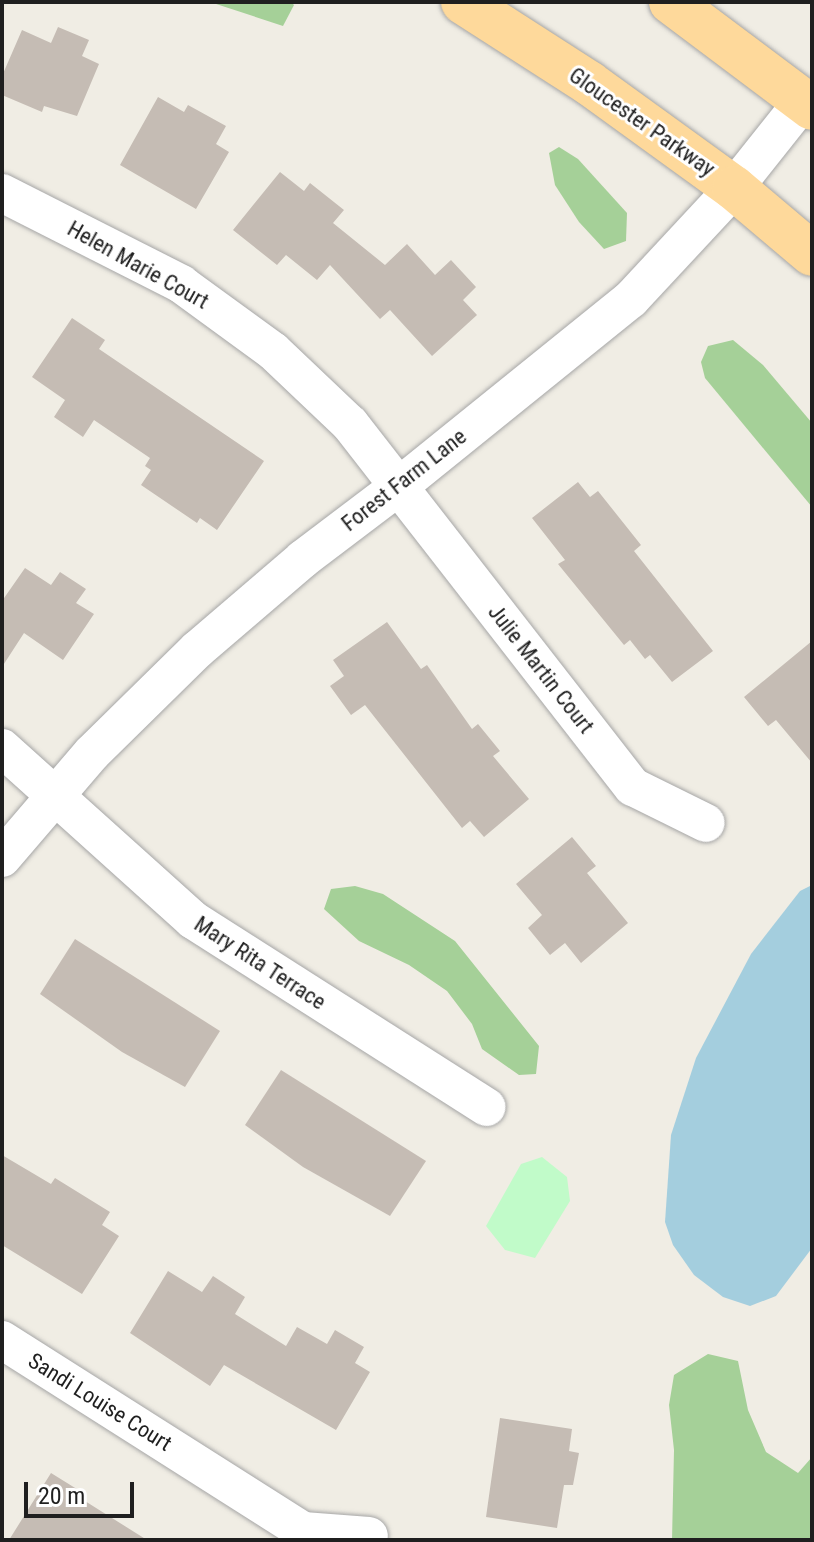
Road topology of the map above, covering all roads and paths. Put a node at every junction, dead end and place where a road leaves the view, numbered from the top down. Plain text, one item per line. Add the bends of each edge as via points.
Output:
1 (463, 2) edge
2 (671, 2) edge
3 (808, 104) edge
4 (734, 188) junction
5 (2, 193) edge
6 (812, 254) edge
7 (398, 487) junction
8 (2, 748) edge
9 (53, 795) junction
10 (706, 823) dead end
11 (2, 858) edge
12 (486, 1107) dead end
13 (2, 1340) edge
14 (369, 1536) dead end

1 - 4 main road, Gloucester Parkway via 589,83
2 - 3 main road
3 - 4 street, Forest Farm Lane
4 - 6 main road, Gloucester Parkway
4 - 7 street, Forest Farm Lane via 631,299
5 - 7 street, Helen Marie Court via 181,284 228,316 350,424
7 - 9 street, Forest Farm Lane via 198,649
7 - 10 street, Julie Martin Court via 633,787
8 - 9 street, Mary Rita Terrace
9 - 11 street, Forest Farm Lane
9 - 12 street, Mary Rita Terrace via 193,920
13 - 14 street, Sandi Louise Court via 303,1531

